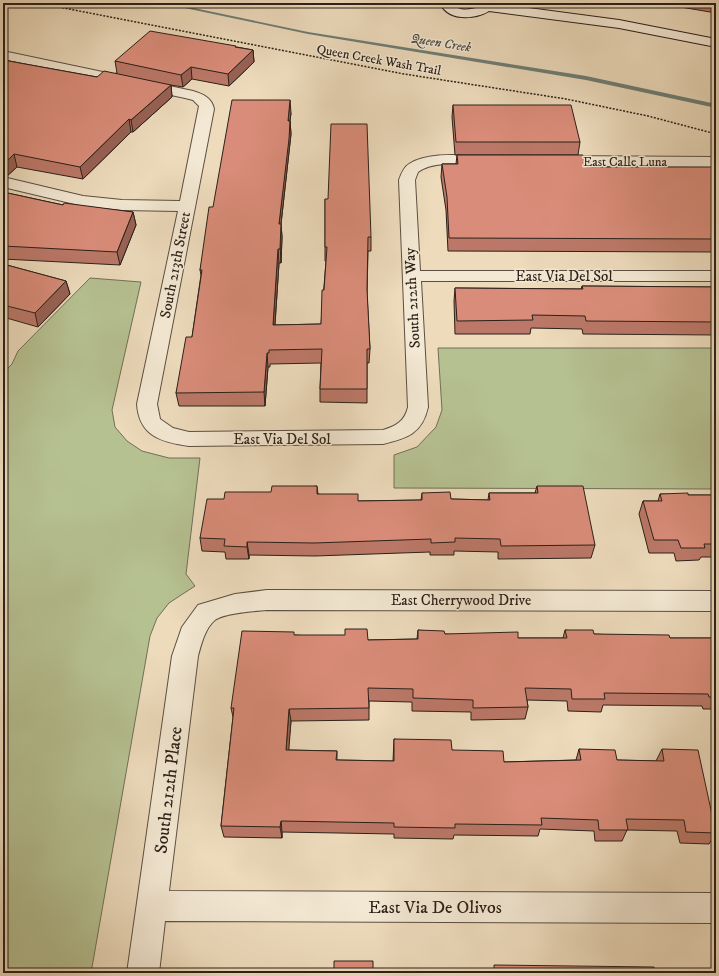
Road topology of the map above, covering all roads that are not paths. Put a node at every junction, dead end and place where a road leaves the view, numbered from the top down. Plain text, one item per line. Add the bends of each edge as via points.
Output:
1 (446, 3) edge
2 (486, 5) edge
3 (716, 44) edge
4 (3, 55) edge
5 (502, 161) edge
6 (542, 161) edge
7 (716, 162) edge
8 (3, 182) edge
9 (187, 206) junction
10 (411, 276) junction
11 (716, 276) edge
12 (407, 427) joint
13 (156, 429) joint
14 (716, 601) edge
15 (207, 612) joint
16 (153, 906) junction
17 (716, 908) edge
18 (143, 973) edge

1 - 2 street via 448,9 462,13 478,12
2 - 3 street via 619,24
4 - 9 street, South 213th Street via 188,94 203,100 207,109
5 - 10 street, South 212th Way via 439,161 426,163 411,171 407,180
6 - 7 street, East Calle Luna
8 - 9 street via 63,197 104,203
9 - 13 street, South 213th Street via 147,404 148,417
10 - 11 street, East Via Del Sol
10 - 12 street, South 212th Way via 418,407 416,419
12 - 13 street, East Via Del Sol via 398,433 383,437 285,439 189,439
14 - 15 street, East Cherrywood Drive via 267,600 235,604
15 - 16 street, South 212th Place via 191,634 185,656
16 - 17 street, East Via De Olivos
16 - 18 street, South 212th Place

